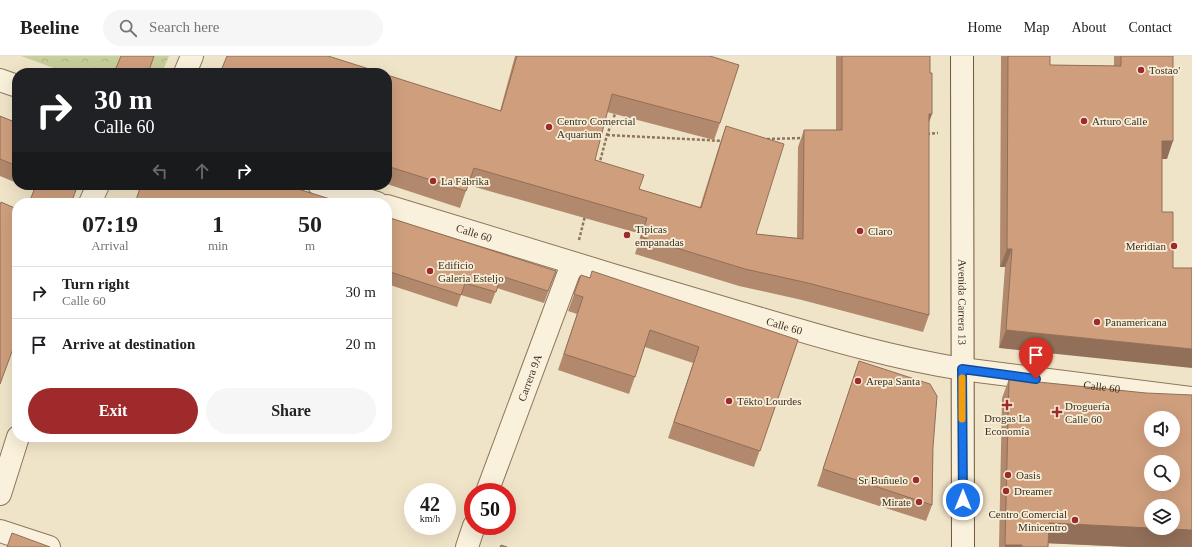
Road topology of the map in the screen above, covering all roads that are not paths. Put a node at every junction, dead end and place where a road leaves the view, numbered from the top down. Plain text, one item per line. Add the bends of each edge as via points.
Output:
1 (192, 56) edge
2 (962, 56) edge
3 (187, 68) edge
4 (0, 80) edge
5 (12, 84) edge
6 (335, 190) edge
7 (361, 198) edge
8 (392, 207) edge
9 (575, 254) junction
10 (962, 369) junction
11 (1192, 398) edge
12 (16, 442) edge
13 (490, 483) edge
14 (0, 494) edge
15 (0, 531) edge
16 (471, 535) edge
17 (49, 547) edge
18 (466, 547) edge
19 (963, 547) edge

1 - 3 street
2 - 10 street, Avenida Carrera 13
4 - 5 street
6 - 7 street
8 - 9 street, Calle 60
9 - 10 street, Calle 60 via 835,340
9 - 13 street, Carrera 9A
10 - 11 street, Calle 60
10 - 19 street, Avenida Carrera 13
12 - 14 street
15 - 17 street
16 - 18 street

